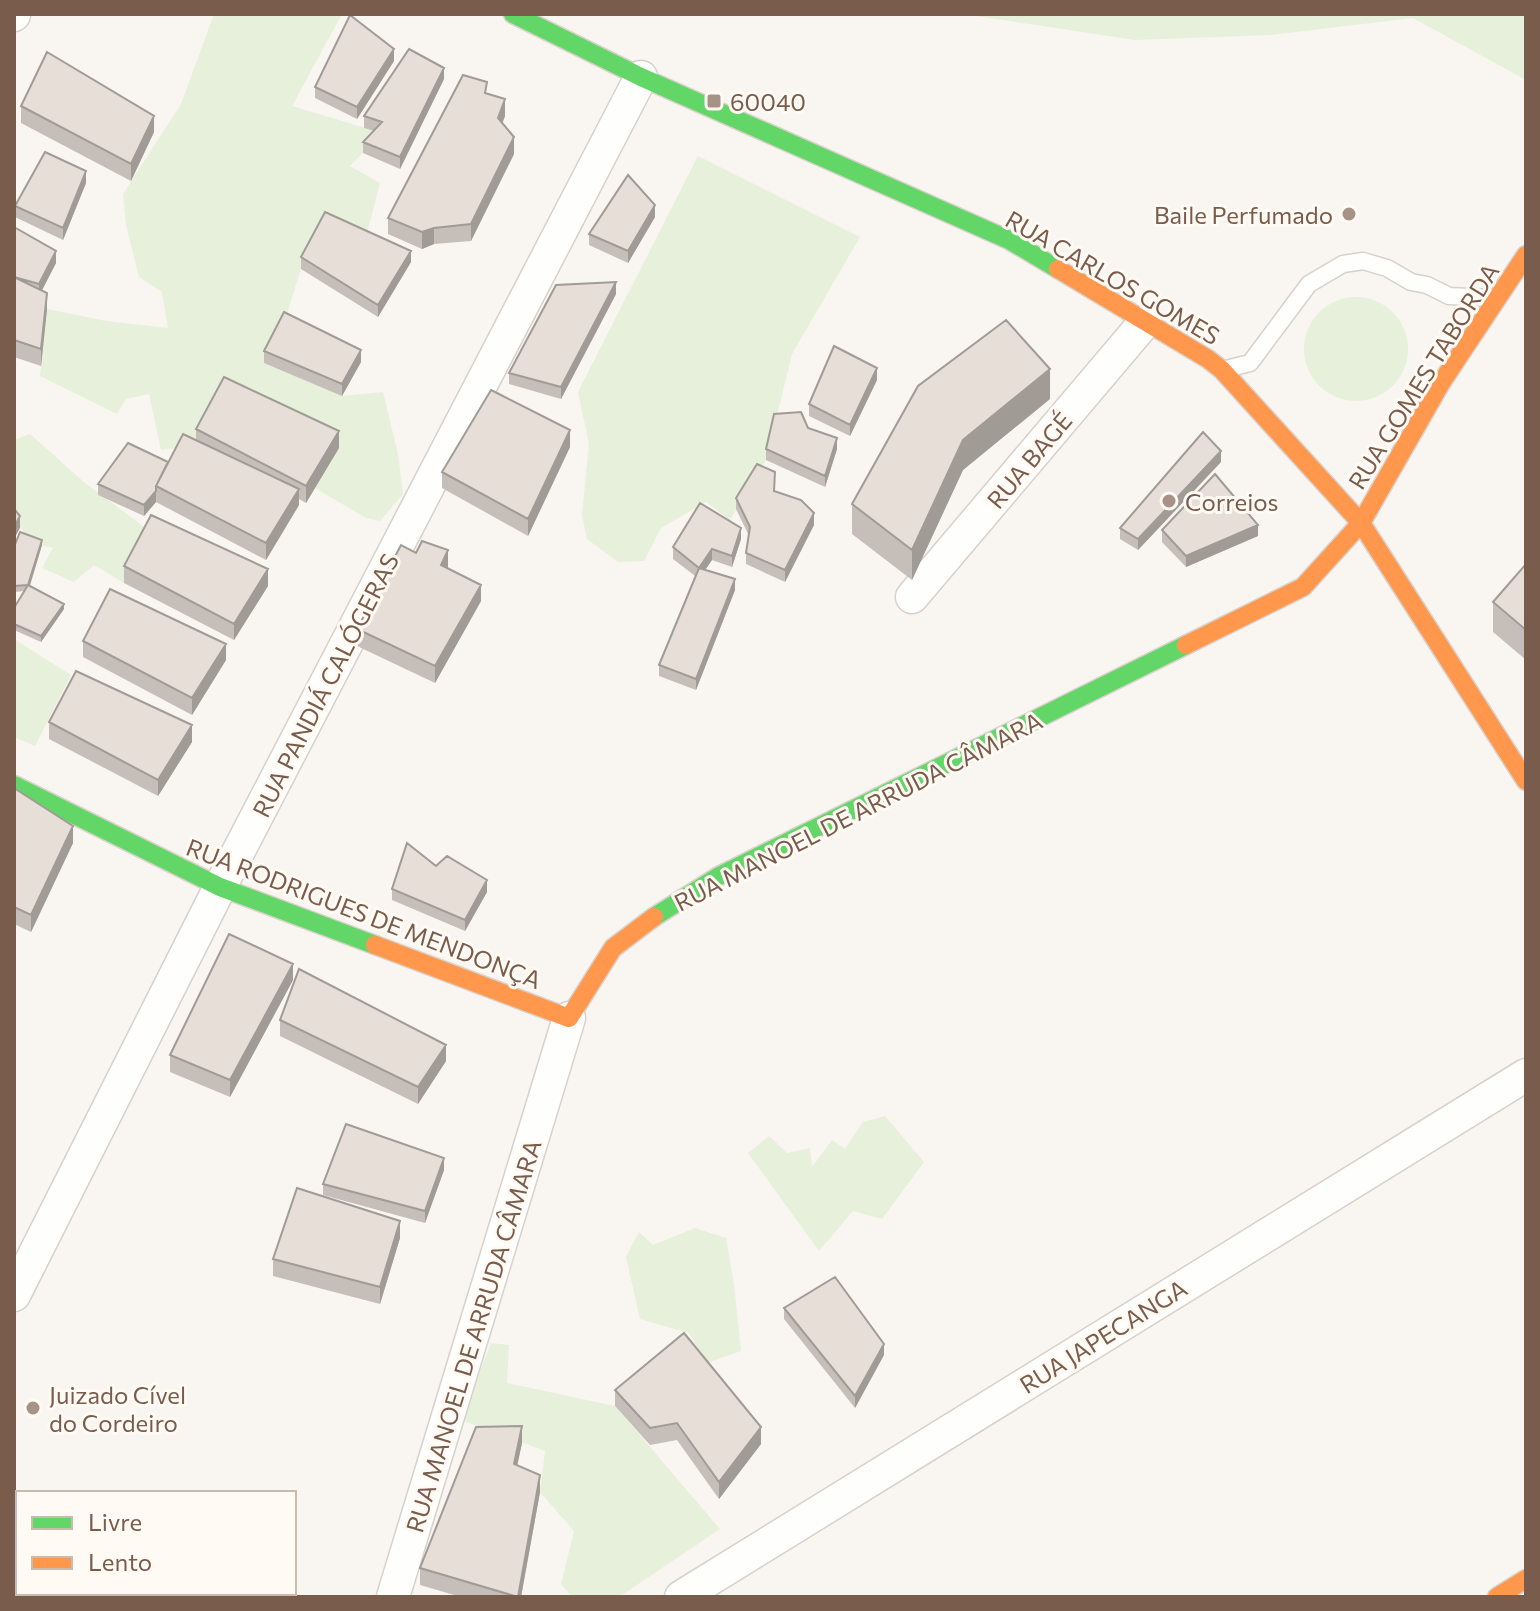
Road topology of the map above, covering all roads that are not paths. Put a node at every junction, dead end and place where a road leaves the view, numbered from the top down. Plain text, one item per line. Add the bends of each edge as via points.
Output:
1 (513, 14) edge
2 (641, 77) junction
3 (1526, 255) edge
4 (1498, 298) junction
5 (1145, 322) junction
6 (1222, 370) junction
7 (1361, 523) junction
8 (912, 597) edge
9 (1526, 781) edge
10 (14, 785) edge
11 (220, 887) junction
12 (569, 1018) junction
13 (1526, 1075) edge
14 (14, 1295) edge
15 (1526, 1579) edge
16 (393, 1597) edge
17 (681, 1597) edge
18 (1497, 1597) edge

1 - 2 main road, RUA CARLOS GOMES
2 - 5 main road, RUA CARLOS GOMES via 1009,240
2 - 11 street, RUA PANDIÁ CALÓGERAS
3 - 4 main road, RUA GOMES TABORDA
4 - 6 lane via 1449,296 1387,268 1363,261 1343,264 1309,284 1250,363
4 - 7 main road, RUA GOMES TABORDA via 1441,383
5 - 6 main road, RUA CARLOS GOMES
5 - 8 street, RUA BAGÉ
6 - 7 main road, RUA CARLOS GOMES
7 - 9 main road, RUA CARLOS GOMES
7 - 12 main road, RUA MANOEL DE ARRUDA CÂMARA via 1303,587 719,876 648,920 613,948
10 - 11 main road, RUA RODRIGUES DE MENDONÇA
11 - 12 main road, RUA RODRIGUES DE MENDONÇA
11 - 14 street, RUA PANDIÁ CALÓGERAS
12 - 16 street, RUA MANOEL DE ARRUDA CÂMARA
13 - 17 street, RUA JAPECANGA
15 - 18 main road

